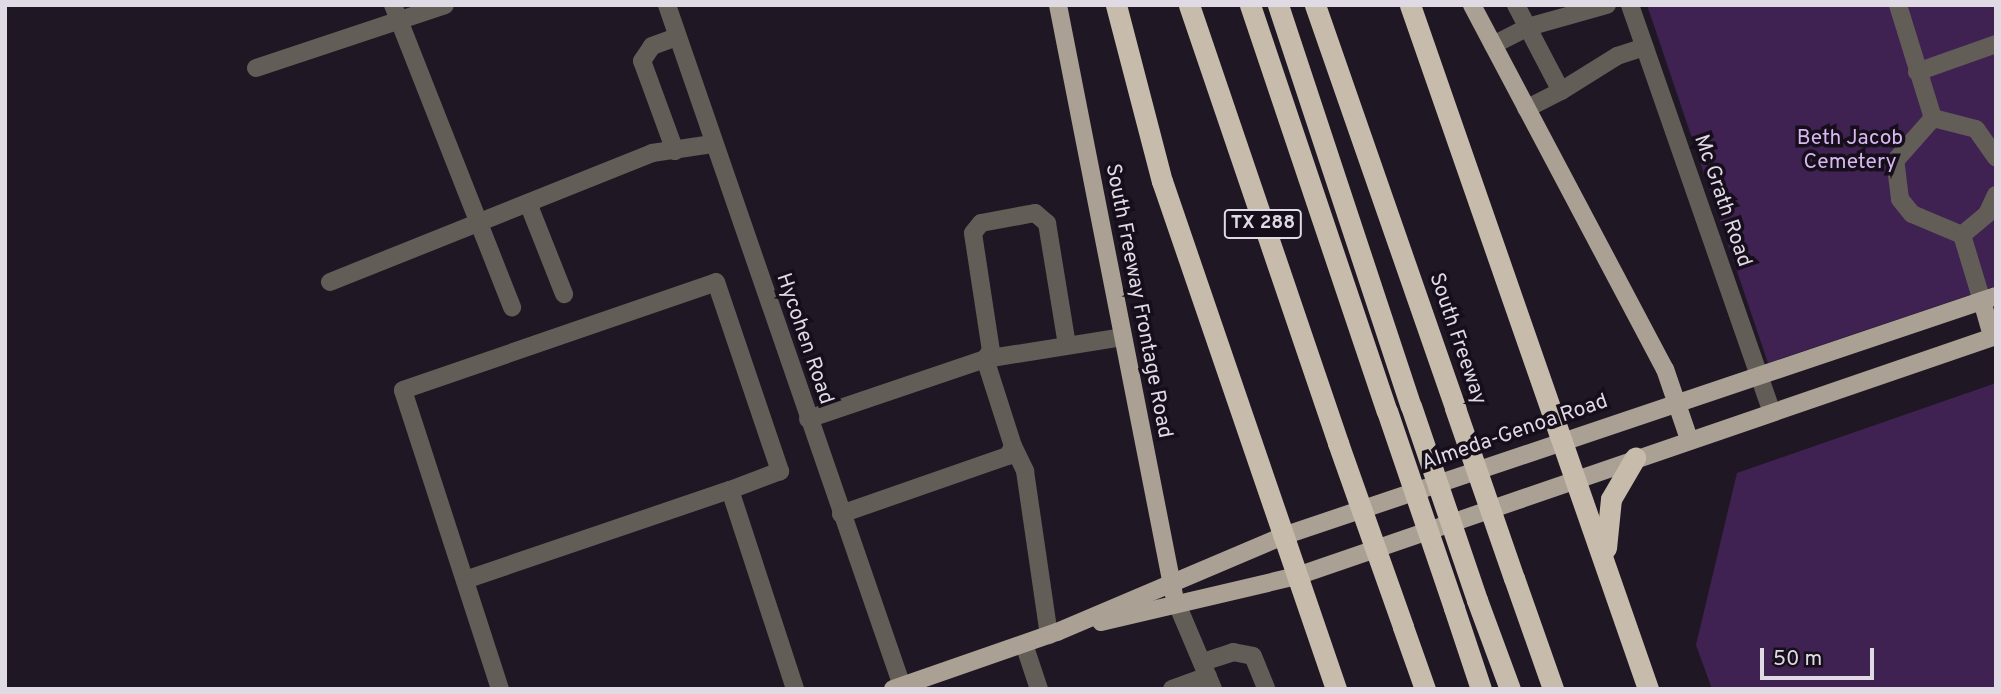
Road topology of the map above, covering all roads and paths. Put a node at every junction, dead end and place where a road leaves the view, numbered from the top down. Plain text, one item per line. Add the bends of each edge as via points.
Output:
1 (445, 5) edge
2 (667, 5) edge
3 (1058, 5) edge
4 (1116, 5) edge
5 (1189, 5) edge
6 (1195, 5) edge
7 (1250, 5) edge
8 (1278, 5) edge
9 (1304, 5) edge
10 (1315, 5) edge
11 (1410, 5) edge
12 (1472, 5) edge
13 (1516, 5) edge
14 (1607, 5) edge
15 (1630, 5) edge
16 (1898, 5) edge
17 (396, 13) edge
18 (1528, 27) junction
19 (677, 37) junction
20 (1202, 44) junction
21 (1996, 44) edge
22 (1493, 46) junction
23 (1645, 47) junction
24 (256, 68) dead end
25 (1917, 72) junction
26 (1561, 91) junction
27 (1345, 92) junction
28 (1526, 109) junction
29 (1933, 118) junction
30 (712, 144) junction
31 (675, 151) junction
32 (1996, 158) edge
33 (1996, 195) edge
34 (528, 203) junction
35 (478, 223) junction
36 (1962, 235) junction
37 (330, 282) dead end
38 (565, 294) dead end
39 (1989, 298) edge
40 (512, 307) dead end
41 (1994, 336) edge
42 (1122, 337) junction
43 (1067, 345) junction
44 (985, 359) junction
45 (1758, 375) junction
46 (1676, 402) junction
47 (1771, 411) junction
48 (808, 419) junction
49 (1689, 439) junction
50 (1564, 441) junction
51 (1013, 446) junction
52 (1635, 458) junction
53 (1578, 479) junction
54 (730, 490) junction
55 (841, 514) junction
56 (1283, 536) junction
57 (1607, 568) junction
58 (1297, 576) junction
59 (465, 580) junction
60 (1169, 584) junction
61 (1177, 604) junction
62 (1053, 634) junction
63 (1024, 644) junction
64 (1208, 676) edge
65 (899, 688) edge
66 (500, 689) edge
67 (796, 689) edge
68 (1039, 689) edge
69 (1172, 689) edge
70 (1266, 689) edge
71 (1336, 689) edge
72 (1425, 689) edge
73 (1481, 689) edge
74 (1510, 689) edge
75 (1553, 689) edge
76 (1648, 689) edge

1 - 17 street
2 - 19 street, Hycohen Road
3 - 42 main road, South Freeway Frontage Road
4 - 56 highway via 1162,181
5 - 20 highway, TX 288
6 - 20 highway
7 - 73 highway, bridge
8 - 74 highway, bridge
9 - 27 highway
10 - 27 highway, South Freeway
11 - 50 highway
12 - 22 main road
13 - 18 street
14 - 18 street
15 - 23 street, Mc Grath Road
16 - 25 street
17 - 24 street
17 - 35 street
18 - 22 street
18 - 26 street
19 - 30 street, Hycohen Road
19 - 31 street via 652,46 642,61
20 - 72 highway, TX 288, bridge
21 - 25 street
22 - 28 main road
23 - 26 street via 1617,56
23 - 45 street, Mc Grath Road
25 - 29 street
26 - 28 street
27 - 75 highway, South Freeway, bridge
28 - 46 main road via 1665,369
29 - 32 street via 1976,130
29 - 36 street via 1895,161 1894,180 1900,199 1912,214
30 - 31 street
30 - 48 street, Hycohen Road
31 - 34 street via 652,153
33 - 36 street via 1987,214
34 - 35 street
34 - 38 street
35 - 37 street
35 - 40 street
36 - 39 street
39 - 41 main road
39 - 45 main road, Almeda-Genoa Road
41 - 47 main road, Almeda-Genoa Road
42 - 43 street
42 - 60 main road, South Freeway Frontage Road
43 - 44 street
43 - 44 street via 1047,223 1035,214 981,223 974,233 991,351
44 - 48 street
44 - 51 street
45 - 46 main road, Almeda-Genoa Road
45 - 47 street, Mc Grath Road
46 - 49 main road
46 - 50 main road, Almeda-Genoa Road
47 - 49 main road, Almeda-Genoa Road
48 - 55 street, Hycohen Road
49 - 52 main road, Almeda-Genoa Road
50 - 53 highway
50 - 56 main road, Almeda-Genoa Road
51 - 55 street via 1008,456
51 - 62 street via 1024,471
52 - 53 main road, Almeda-Genoa Road
52 - 57 highway via 1611,499 1605,528
53 - 57 highway
53 - 58 main road, Almeda-Genoa Road
54 - 59 street
54 - 59 street via 779,471 716,282 403,390
54 - 67 street
55 - 65 street, Hycohen Road
56 - 58 highway
56 - 60 main road, Almeda-Genoa Road
57 - 76 highway
58 - 61 main road, Almeda-Genoa Road
58 - 71 highway
59 - 66 street
60 - 61 main road, South Freeway Frontage Road
60 - 62 main road, Almeda-Genoa Road
61 - 62 main road, Almeda-Genoa Road
61 - 64 street
62 - 63 main road, Almeda-Genoa Road
63 - 65 main road, Almeda-Genoa Road
63 - 68 street
64 - 69 street
64 - 70 street via 1233,652 1253,656

